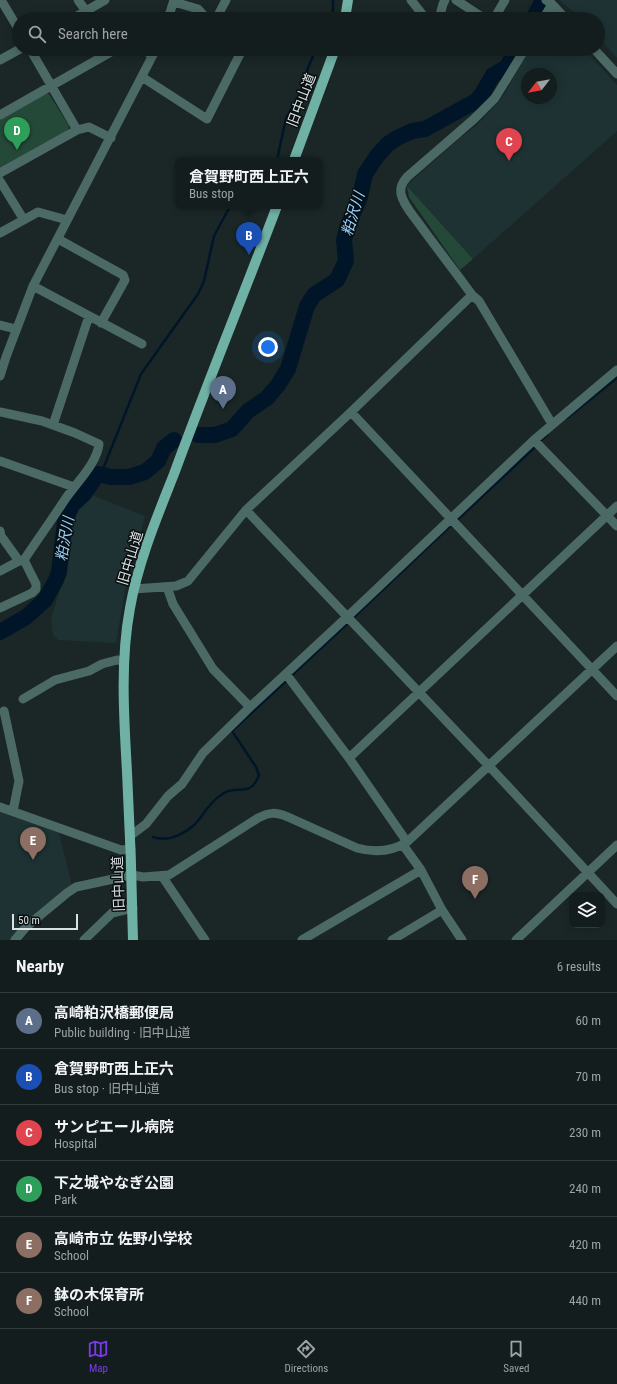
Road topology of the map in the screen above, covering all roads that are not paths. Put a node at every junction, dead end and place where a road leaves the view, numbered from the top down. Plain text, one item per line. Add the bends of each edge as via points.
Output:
1 (1, 0) edge
2 (78, 0) edge
3 (104, 0) edge
4 (226, 0) edge
5 (348, 0) edge
6 (411, 0) edge
7 (445, 0) edge
8 (456, 0) edge
9 (505, 0) edge
10 (174, 1) edge
11 (548, 2) edge
12 (86, 11) joint
13 (170, 12) edge
14 (201, 12) edge
15 (220, 12) edge
16 (346, 12) edge
17 (420, 12) edge
18 (441, 12) edge
19 (474, 12) edge
20 (498, 12) edge
21 (545, 12) edge
22 (559, 12) edge
23 (12, 18) edge
24 (12, 53) edge
25 (34, 56) edge
26 (104, 56) edge
27 (153, 56) edge
28 (239, 56) edge
29 (332, 56) edge
30 (521, 56) edge
31 (600, 56) edge
32 (0, 60) edge
33 (617, 74) edge
34 (142, 77) junction
35 (51, 86) junction
36 (0, 114) edge
37 (78, 130) junction
38 (111, 138) junction
39 (295, 157) edge
40 (0, 174) edge
41 (0, 181) edge
42 (275, 209) edge
43 (24, 220) junction
44 (67, 220) junction
45 (0, 233) edge
46 (58, 239) junction
47 (34, 286) junction
48 (472, 295) junction
49 (89, 316) junction
50 (101, 322) junction
51 (0, 325) edge
52 (16, 329) junction
53 (142, 344) dead end
54 (617, 370) edge
55 (0, 376) edge
56 (0, 412) edge
57 (351, 412) junction
58 (552, 424) junction
59 (53, 425) junction
60 (534, 440) junction
61 (0, 461) edge
62 (74, 487) junction
63 (617, 506) edge
64 (246, 510) junction
65 (607, 515) junction
66 (451, 520) junction
67 (617, 526) edge
68 (0, 531) edge
69 (22, 561) junction
70 (0, 571) edge
71 (167, 587) junction
72 (134, 590) junction
73 (522, 595) junction
74 (0, 608) edge
75 (347, 617) junction
76 (617, 646) edge
77 (124, 661) junction
78 (592, 669) junction
79 (286, 674) junction
80 (419, 693) junction
81 (617, 696) edge
82 (23, 699) dead end
83 (250, 707) junction
84 (4, 711) dead end
85 (349, 758) junction
86 (489, 766) junction
87 (0, 806) edge
88 (13, 811) junction
89 (130, 836) junction
90 (405, 844) junction
91 (617, 846) edge
92 (131, 849) junction
93 (421, 870) junction
94 (588, 873) junction
95 (132, 875) junction
96 (162, 876) junction
97 (617, 904) edge
98 (133, 908) junction
99 (442, 910) junction
100 (15, 940) edge
101 (84, 940) edge
102 (133, 940) edge
103 (205, 940) edge
104 (302, 940) edge
105 (392, 940) edge
106 (462, 940) edge
107 (516, 940) edge

1 - 23 street
2 - 12 street
3 - 12 street
4 - 15 street
5 - 16 main road
6 - 17 street
7 - 18 street
8 - 19 street
9 - 20 street
10 - 13 street
10 - 14 street via 198,8
11 - 21 street
11 - 22 street
24 - 32 street
25 - 35 street
26 - 35 street
27 - 34 street
28 - 34 street via 207,119
29 - 39 main road, 旧中山道
30 - 48 street via 495,98 402,182 405,203
31 - 33 street
34 - 38 street
35 - 36 street
35 - 37 street
37 - 38 street via 89,127
37 - 40 street
38 - 44 street
41 - 43 street
42 - 72 main road, 旧中山道 via 186,439
43 - 44 street via 38,212
43 - 45 street
44 - 46 street
46 - 47 street
46 - 50 street via 123,275 125,280
47 - 49 street
47 - 52 street
48 - 57 street
48 - 58 street via 479,301
49 - 50 street
49 - 59 street
50 - 53 street
51 - 52 street
52 - 55 street
54 - 58 street
56 - 59 street
57 - 64 street
57 - 66 street
58 - 60 street
59 - 62 street via 99,444 95,459
60 - 65 street
60 - 66 street
61 - 62 street
62 - 69 street
63 - 65 street
64 - 71 street via 188,581
64 - 75 street
65 - 67 street
65 - 73 street
66 - 73 street
66 - 75 street
68 - 69 street via 8,546
69 - 70 street
69 - 74 street via 36,584 36,589
71 - 72 street
71 - 83 street via 173,604 214,669
72 - 77 main road, 旧中山道
73 - 78 street
73 - 80 street
75 - 79 street
75 - 80 street
76 - 78 street
77 - 82 street via 102,664 89,671 55,680
77 - 89 main road, 旧中山道
78 - 81 street
78 - 86 street
79 - 83 street
79 - 85 street
80 - 85 street
80 - 86 street
83 - 89 street via 203,753 182,784 168,796 146,824
84 - 88 street via 18,781
85 - 90 street
86 - 90 street
86 - 94 street
87 - 88 street
88 - 92 street via 120,850
89 - 92 main road, 旧中山道
90 - 93 street
90 - 96 street via 382,852 369,852 278,813 268,813 169,875
91 - 94 street
92 - 95 main road, 旧中山道
93 - 99 street
93 - 104 street
94 - 97 street
94 - 107 street
95 - 96 street
95 - 98 main road, 旧中山道
95 - 100 street via 76,888 26,927
96 - 103 street
98 - 101 street via 112,913
98 - 102 main road, 旧中山道
99 - 105 street
99 - 106 street

